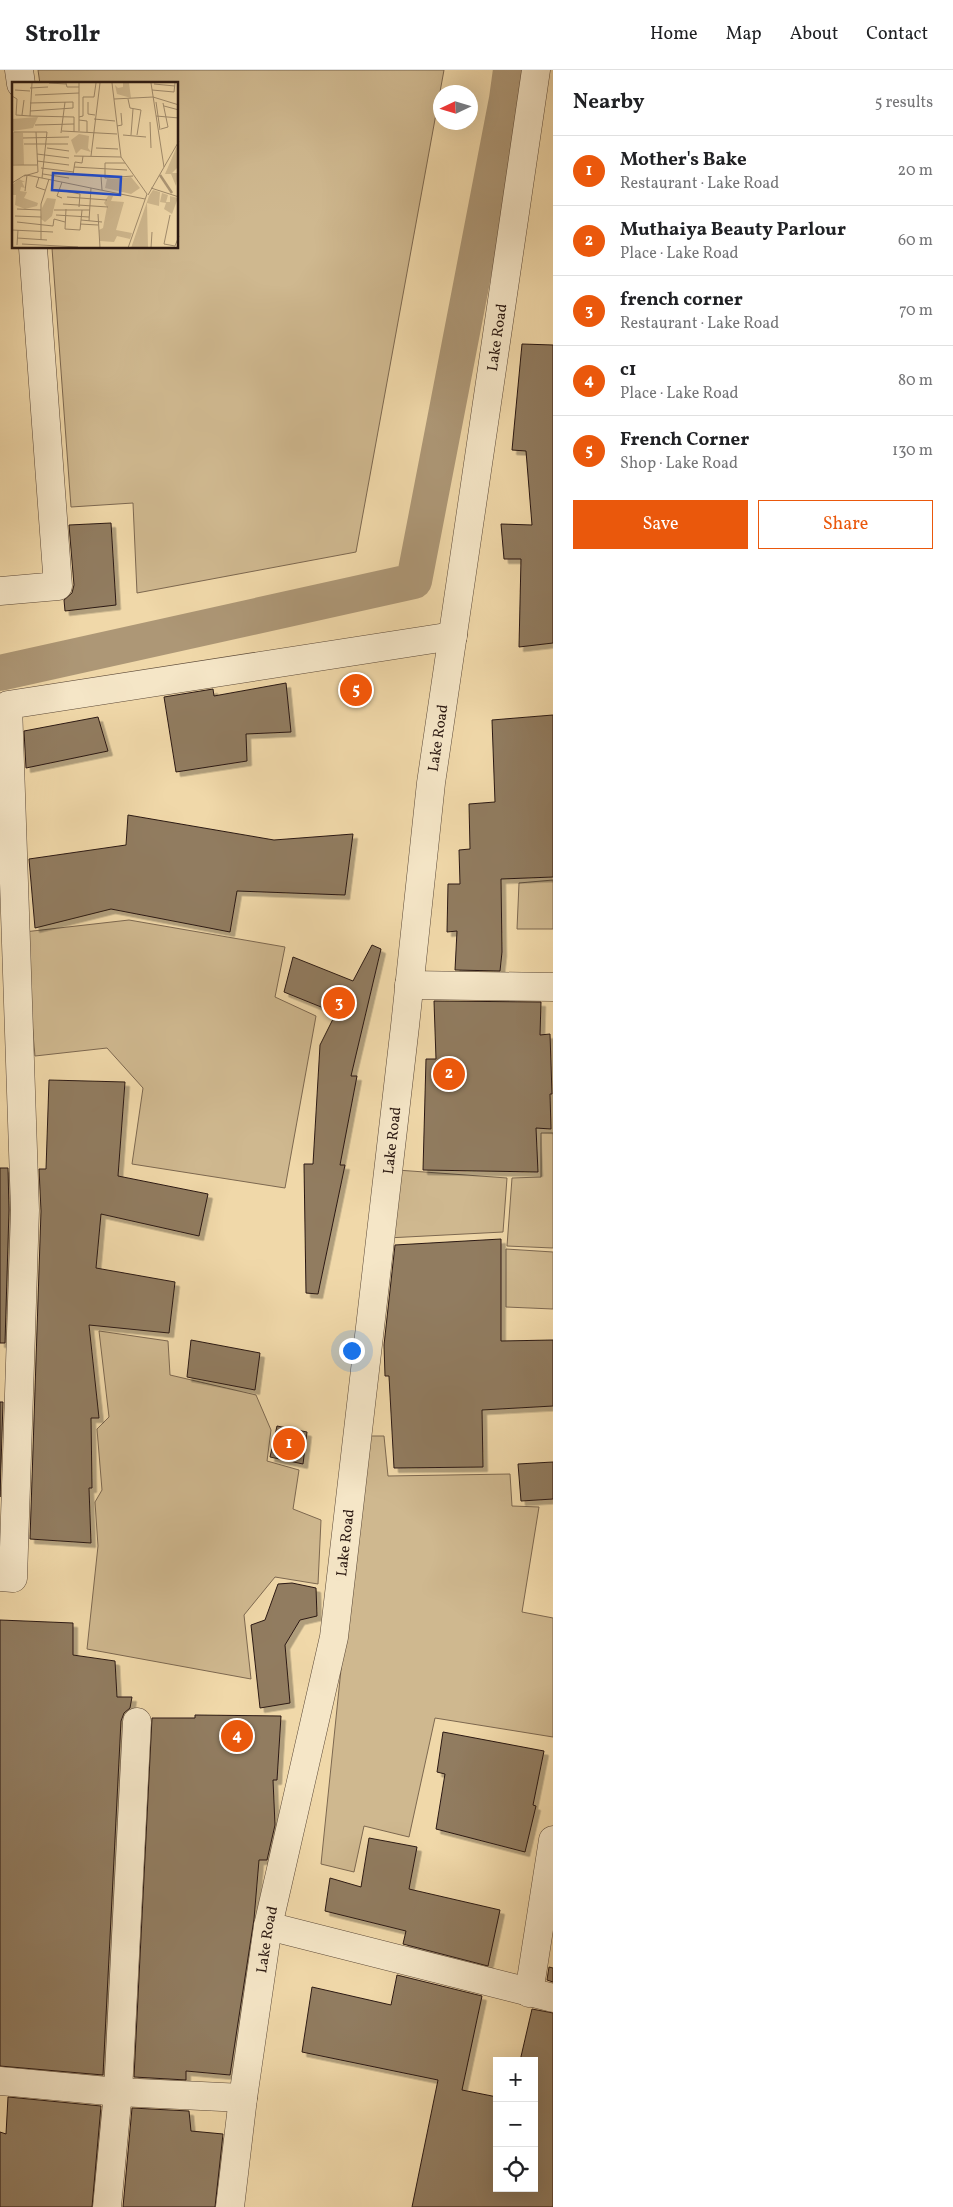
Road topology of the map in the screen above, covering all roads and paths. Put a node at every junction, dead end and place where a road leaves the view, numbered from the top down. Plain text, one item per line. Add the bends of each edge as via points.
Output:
1 (536, 70) edge
2 (33, 249) edge
3 (0, 591) edge
4 (453, 636) junction
5 (4, 705) edge
6 (5, 796) edge
7 (409, 985) junction
8 (553, 986) edge
9 (0, 1577) edge
10 (137, 1722) dead end
11 (553, 1840) edge
12 (268, 1926) junction
13 (541, 1996) edge
14 (0, 2082) edge
15 (118, 2092) junction
16 (243, 2098) junction
17 (106, 2207) edge
18 (230, 2207) edge

1 - 4 street, Lake Road
2 - 3 street via 58,586
4 - 5 street
4 - 7 street, Lake Road via 431,783
5 - 6 street
6 - 9 street via 25,1210 13,1578
7 - 8 street
7 - 12 street, Lake Road via 334,1638
10 - 15 street
11 - 13 street
12 - 13 street
12 - 16 street, Lake Road
14 - 15 street
15 - 16 street
15 - 17 street
16 - 18 street, Lake Road

